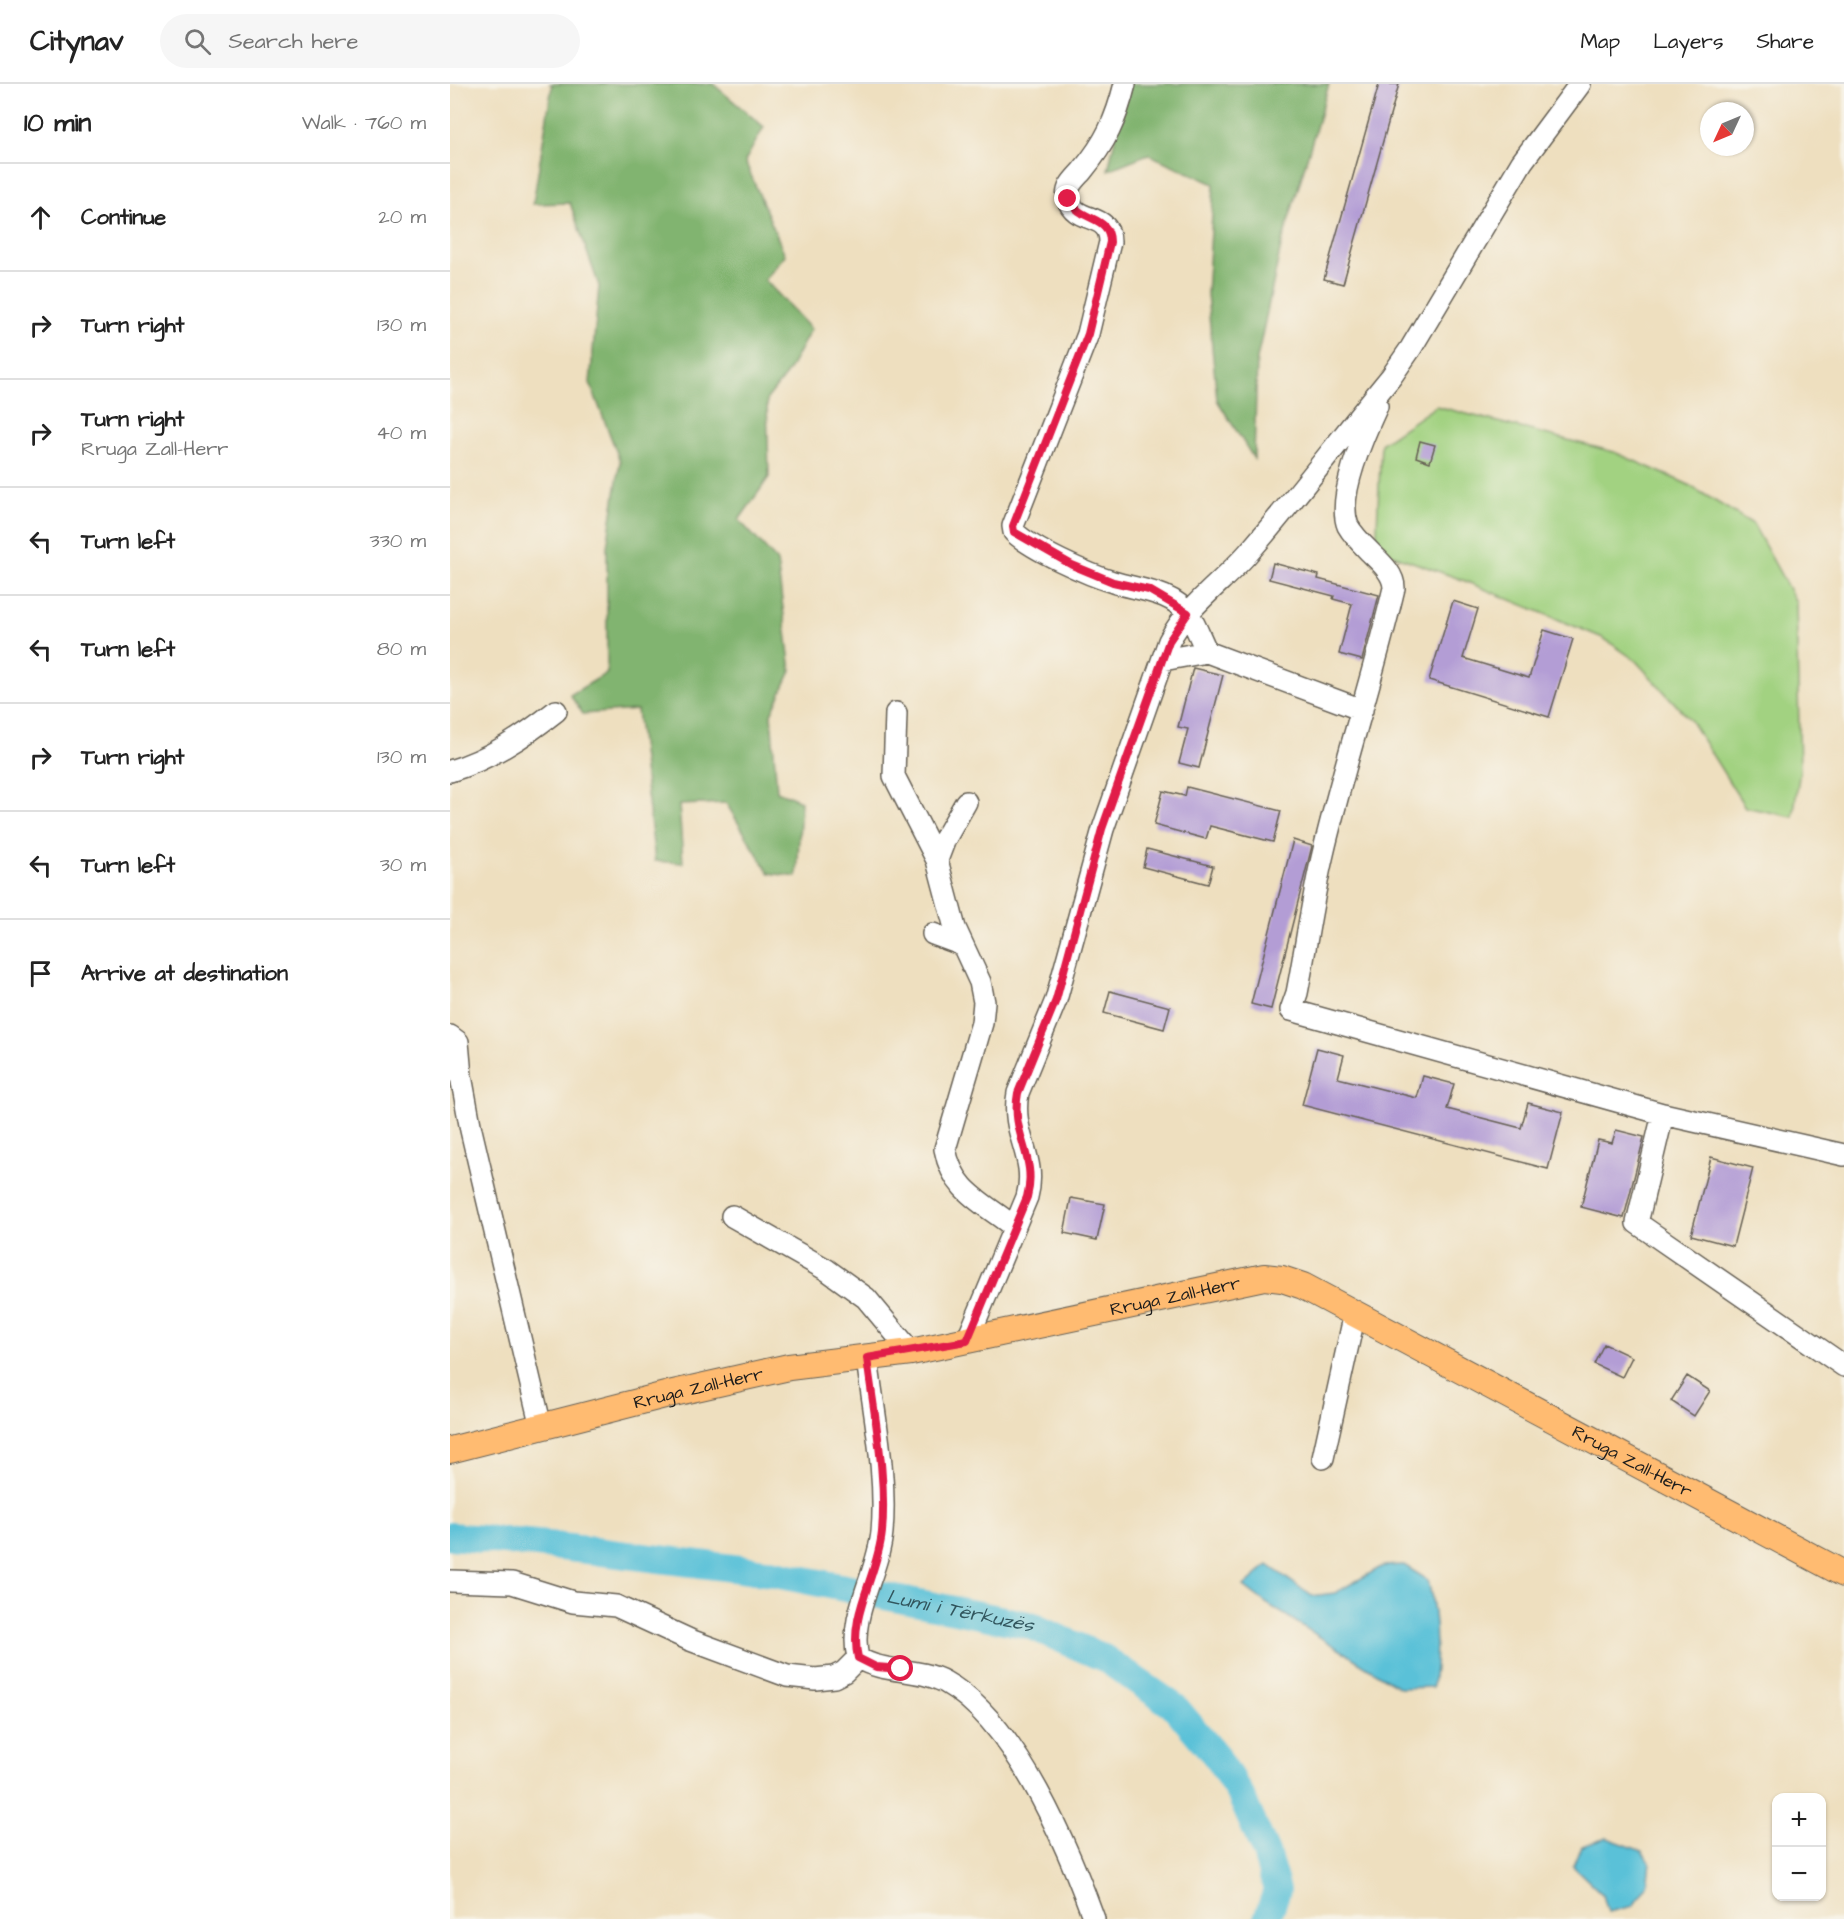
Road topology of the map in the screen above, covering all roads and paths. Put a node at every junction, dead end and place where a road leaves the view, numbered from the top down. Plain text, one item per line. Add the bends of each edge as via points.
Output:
1 (1125, 84) edge
2 (1580, 84) edge
3 (1391, 377) junction
4 (1188, 613) junction
5 (1207, 652) junction
6 (1162, 660) junction
7 (1362, 710) junction
8 (556, 711) dead end
9 (896, 713) dead end
10 (450, 771) edge
11 (966, 802) dead end
12 (938, 860) junction
13 (933, 934) dead end
14 (960, 944) junction
15 (454, 1039) edge
16 (1663, 1114) junction
17 (1844, 1155) edge
18 (732, 1216) dead end
19 (1014, 1227) junction
20 (1354, 1313) junction
21 (967, 1341) junction
22 (911, 1352) junction
23 (867, 1358) junction
24 (1844, 1366) edge
25 (541, 1427) junction
26 (450, 1450) edge
27 (1323, 1458) dead end
28 (1844, 1574) edge
29 (450, 1581) edge
30 (858, 1658) junction
31 (1094, 1919) edge

1 - 4 street via 1117,116 1105,140 1068,189 1074,209 1106,225 1110,242 1088,334 1013,526 1014,532 1072,565 1113,582 1149,590
2 - 3 street via 1522,162
3 - 4 street via 1250,551
3 - 7 street via 1352,468 1346,516 1354,535 1394,582
4 - 5 street
4 - 6 street via 1176,627
5 - 6 street
5 - 7 street
6 - 19 street via 1102,829 1056,1000 1018,1093 1017,1126 1031,1165 1032,1180
7 - 16 street via 1323,855 1291,1010
8 - 10 street via 490,756
9 - 12 street via 894,776
11 - 12 street
12 - 14 street
13 - 14 street
14 - 19 street via 981,982 984,1002 982,1023 945,1149 954,1179
15 - 25 street via 471,1130
16 - 17 street
16 - 24 street via 1637,1223
18 - 22 street via 827,1270 866,1298
19 - 21 street
20 - 21 main road, Rruga Zall-Herr via 1303,1286 1264,1278
20 - 27 street
20 - 28 main road, Rruga Zall-Herr
21 - 22 main road, Rruga Zall-Herr
22 - 23 main road, Rruga Zall-Herr
23 - 25 main road, Rruga Zall-Herr via 770,1371
23 - 30 street via 883,1512 881,1536 858,1620
25 - 26 main road, Rruga Zall-Herr
29 - 30 street via 512,1583 573,1602 616,1606 690,1640 787,1676 834,1677
30 - 31 street via 876,1667 923,1673 963,1693 983,1712 1012,1749 1045,1806

